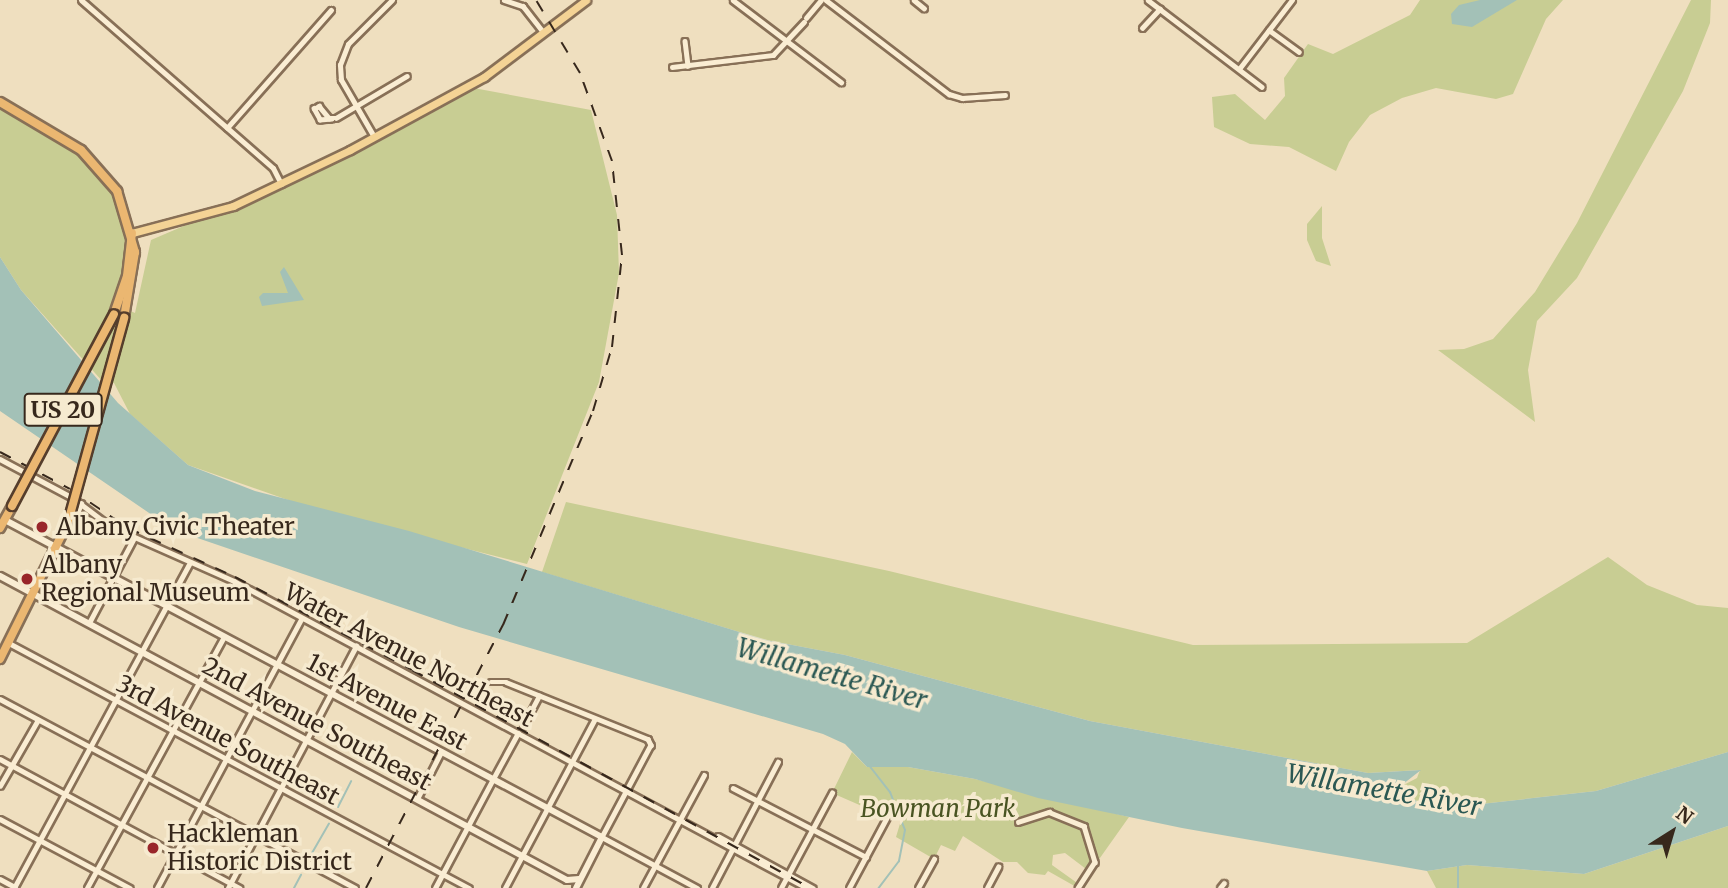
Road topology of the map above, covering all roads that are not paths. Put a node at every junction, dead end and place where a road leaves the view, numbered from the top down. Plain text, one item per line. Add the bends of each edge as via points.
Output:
1 (81, 0) edge
2 (392, 0) edge
3 (504, 0) edge
4 (586, 0) edge
5 (733, 0) edge
6 (821, 0) edge
7 (826, 0) edge
8 (914, 0) edge
9 (1148, 0) edge
10 (1292, 0) edge
11 (924, 8) dead end
12 (1160, 9) junction
13 (331, 10) dead end
14 (1142, 28) dead end
15 (1269, 30) junction
16 (543, 33) junction
17 (685, 41) dead end
18 (788, 42) junction
19 (1298, 52) dead end
20 (688, 65) junction
21 (672, 67) dead end
22 (1239, 69) junction
23 (407, 76) dead end
24 (841, 82) dead end
25 (1262, 87) dead end
26 (1005, 94) dead end
27 (0, 103) edge
28 (355, 105) junction
29 (332, 119) dead end
30 (227, 128) junction
31 (374, 136) junction
32 (281, 184) junction
33 (132, 233) junction
34 (0, 459) edge
35 (81, 504) junction
36 (78, 511) dead end
37 (2, 522) edge
38 (134, 538) junction
39 (58, 549) junction
40 (190, 563) junction
41 (0, 576) edge
42 (113, 578) junction
43 (34, 594) junction
44 (166, 606) junction
45 (301, 620) junction
46 (89, 623) junction
47 (224, 637) junction
48 (4, 641) edge
49 (356, 646) junction
50 (142, 652) junction
51 (0, 659) edge
52 (277, 666) junction
53 (200, 682) junction
54 (491, 682) dead end
55 (330, 693) junction
56 (539, 696) junction
57 (0, 699) edge
58 (116, 700) junction
59 (252, 711) junction
60 (596, 719) junction
61 (38, 720) junction
62 (523, 726) dead end
63 (173, 730) junction
64 (518, 733) junction
65 (305, 740) junction
66 (91, 748) junction
67 (441, 752) junction
68 (0, 759) edge
69 (226, 759) junction
70 (573, 762) junction
71 (778, 762) dead end
72 (11, 765) junction
73 (704, 775) dead end
74 (147, 778) junction
75 (492, 779) junction
76 (0, 786) edge
77 (280, 787) junction
78 (733, 788) dead end
79 (627, 790) junction
80 (832, 793) dead end
81 (66, 795) junction
82 (417, 799) junction
83 (758, 801) junction
84 (201, 807) junction
85 (547, 808) junction
86 (680, 817) junction
87 (887, 817) dead end
88 (0, 819) edge
89 (1018, 822) dead end
90 (122, 825) junction
91 (467, 826) junction
92 (812, 829) junction
93 (255, 835) junction
94 (602, 837) junction
95 (40, 840) junction
96 (734, 847) junction
97 (176, 853) junction
98 (523, 856) junction
99 (866, 857) junction
100 (934, 859) dead end
101 (655, 865) junction
102 (998, 867) dead end
103 (97, 870) junction
104 (443, 873) junction
105 (581, 876) junction
106 (787, 876) junction
107 (0, 879) edge
108 (567, 880) junction
109 (229, 886) edge
110 (577, 887) edge
111 (921, 887) edge
112 (15, 888) edge
113 (87, 888) edge
114 (130, 888) edge
115 (158, 888) edge
116 (240, 888) edge
117 (355, 888) edge
118 (435, 888) edge
119 (469, 888) edge
120 (505, 888) edge
121 (643, 888) edge
122 (697, 888) edge
123 (712, 888) edge
124 (780, 888) edge
125 (807, 888) edge
126 (813, 888) edge
127 (849, 888) edge
128 (987, 888) edge
129 (1078, 888) edge

1 - 30 street
2 - 28 street via 342,55 341,80
3 - 16 street via 523,6
4 - 16 main road
5 - 18 street
6 - 18 street
7 - 26 street via 949,94 962,98
8 - 11 street
9 - 12 street
10 - 15 street
12 - 14 street
12 - 22 street
13 - 30 street
15 - 19 street
15 - 22 street
16 - 31 main road via 468,87
17 - 20 street
18 - 20 street via 770,56
18 - 24 street
20 - 21 street
22 - 25 street
23 - 28 street
27 - 33 highway, US 20 via 71,143 97,164 117,191
28 - 29 street
28 - 31 street
30 - 32 street via 273,168
31 - 32 main road
32 - 33 main road via 208,215
33 - 37 highway, US 20, bridge via 127,276 114,314
33 - 39 highway, US 20, bridge via 135,273
34 - 35 street, Water Avenue Northeast
35 - 36 street
35 - 38 street, Water Avenue Northeast
37 - 39 main road, 1st Avenue East
38 - 40 street, Water Avenue Northeast
38 - 42 street
39 - 42 main road, 1st Avenue East
39 - 43 highway, US 20
40 - 44 street
40 - 45 street, Water Avenue Northeast via 234,581
41 - 43 main road, 2nd Avenue Southeast
42 - 44 main road, 1st Avenue East
42 - 46 street
43 - 46 main road, 2nd Avenue Southeast
43 - 48 highway, US 20
44 - 47 main road, 1st Avenue East
44 - 50 street
45 - 49 street, Water Avenue Northeast
45 - 52 street
46 - 50 main road, 2nd Avenue Southeast
47 - 52 main road, 1st Avenue East
47 - 53 street
48 - 51 highway, US 20
48 - 58 street, 3rd Avenue Southeast
49 - 55 street
49 - 64 street, Water Avenue Northeast
50 - 53 main road, 2nd Avenue Southeast
50 - 58 street
52 - 55 main road, 1st Avenue East
52 - 59 street
53 - 59 main road, 2nd Avenue Southeast
53 - 63 street
54 - 56 street via 502,681
55 - 65 street
55 - 67 main road, 1st Avenue East
56 - 60 street
56 - 62 street
57 - 61 street
58 - 63 street, 3rd Avenue Southeast
58 - 66 street
59 - 65 main road, 2nd Avenue Southeast
59 - 69 street
60 - 70 street
60 - 79 street via 636,731 652,745
61 - 66 street
61 - 72 street
63 - 69 street, 3rd Avenue Southeast
63 - 74 street
64 - 70 street, Water Avenue Northeast
64 - 75 street
65 - 77 street
65 - 82 main road, 2nd Avenue Southeast
66 - 74 street
66 - 81 street
67 - 75 main road, 1st Avenue East
67 - 82 street
68 - 72 street
69 - 77 street, 3rd Avenue Southeast
69 - 84 street
70 - 79 street, Water Avenue Northeast
70 - 85 street
71 - 83 street
72 - 76 street
72 - 81 street
73 - 86 street
74 - 84 street
74 - 90 street
75 - 85 main road, 1st Avenue East
75 - 91 street
77 - 93 street
77 - 104 street, 3rd Avenue Southeast
78 - 83 street
79 - 86 street, Water Avenue Northeast
79 - 94 street
80 - 92 street
81 - 90 street
81 - 95 street
82 - 91 main road, 2nd Avenue Southeast
83 - 92 street
83 - 96 street
84 - 93 street
84 - 97 street
85 - 94 main road, 1st Avenue East
85 - 98 street
86 - 96 street, Water Avenue Northeast
86 - 101 street
87 - 99 street
88 - 95 street
89 - 129 street via 1049,812 1076,819 1093,844 1092,868
90 - 97 street
90 - 103 street
91 - 98 main road, 2nd Avenue Southeast
91 - 104 street
92 - 99 street
92 - 106 street
93 - 109 street
93 - 117 street
94 - 101 street, 1st Avenue East
94 - 105 main road
95 - 103 street
95 - 112 street
96 - 106 street, Water Avenue Northeast
96 - 123 street
97 - 109 street
97 - 115 street
98 - 108 main road, 2nd Avenue Southeast
98 - 120 street
99 - 127 street
100 - 111 street
101 - 121 street
101 - 122 street, 1st Avenue East
102 - 128 street
103 - 113 street
103 - 114 street
104 - 118 street
104 - 119 street, 3rd Avenue Southeast
105 - 108 main road
105 - 110 main road
106 - 124 street
106 - 125 street, Water Avenue Northeast
106 - 126 street, Water Avenue Northeast
107 - 112 street
108 - 110 main road
109 - 116 street

